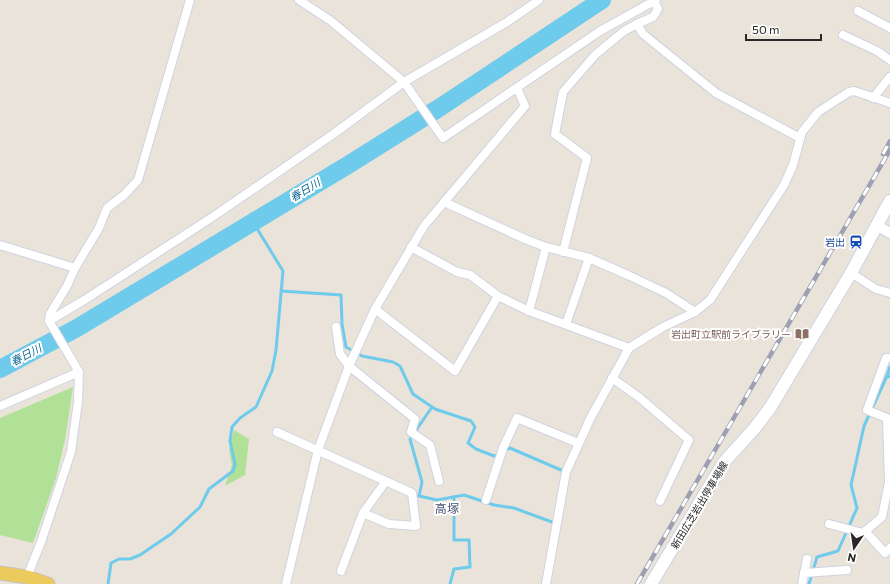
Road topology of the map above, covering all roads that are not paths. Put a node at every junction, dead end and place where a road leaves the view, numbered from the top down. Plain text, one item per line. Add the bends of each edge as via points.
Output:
1 (190, 0) edge
2 (299, 0) edge
3 (539, 0) edge
4 (654, 0) edge
5 (858, 11) dead end
6 (637, 24) junction
7 (890, 28) edge
8 (843, 35) dead end
9 (890, 60) edge
10 (890, 77) edge
11 (404, 82) junction
12 (518, 88) junction
13 (873, 98) junction
14 (890, 104) edge
15 (800, 138) junction
16 (890, 201) edge
17 (444, 202) junction
18 (876, 225) junction
19 (890, 233) edge
20 (0, 245) edge
21 (411, 247) junction
22 (546, 247) junction
23 (563, 252) junction
24 (589, 258) junction
25 (76, 268) junction
26 (850, 274) junction
27 (890, 293) edge
28 (498, 296) junction
29 (375, 309) junction
30 (529, 311) junction
31 (694, 312) junction
32 (49, 320) junction
33 (566, 324) junction
34 (336, 327) dead end
35 (629, 348) junction
36 (890, 358) edge
37 (349, 366) junction
38 (79, 372) junction
39 (612, 378) junction
40 (0, 406) edge
41 (277, 432) dead end
42 (578, 443) junction
43 (318, 450) junction
44 (386, 481) junction
45 (439, 481) dead end
46 (890, 482) edge
47 (486, 500) dead end
48 (660, 501) dead end
49 (364, 513) junction
50 (829, 524) dead end
51 (865, 531) junction
52 (890, 548) edge
53 (807, 559) dead end
54 (847, 570) dead end
55 (341, 571) dead end
56 (0, 573) edge
57 (804, 573) junction
58 (27, 578) junction
59 (48, 584) edge
60 (286, 584) edge
61 (546, 584) edge
62 (651, 584) edge
63 (802, 584) edge

1 - 25 street via 138,180 107,208 99,228
2 - 11 street via 331,21
3 - 11 street via 507,22
4 - 6 street via 658,9 653,17
4 - 12 street via 600,31
5 - 7 street
6 - 15 street via 643,34 716,93
6 - 23 street via 624,31 595,55 563,92 555,134 587,158
8 - 9 street
10 - 13 street
11 - 12 street via 443,138
11 - 32 street via 214,216 86,300
12 - 17 street via 525,106
13 - 14 street
13 - 15 street via 854,91 849,92 818,112
15 - 31 street via 793,165 784,185 718,289 710,300
16 - 18 main road, 新田広芝岩出停車場線
17 - 21 street
17 - 22 street
18 - 19 street
18 - 26 main road, 新田広芝岩出停車場線
20 - 25 street
21 - 28 street via 457,272 470,275
21 - 29 street
22 - 23 street
22 - 30 street
23 - 24 street
24 - 31 street via 666,293
24 - 33 street
25 - 32 street
26 - 27 street via 876,289
26 - 62 main road, 新田広芝岩出停車場線 via 770,408 724,462
28 - 29 street via 455,371
28 - 30 street
29 - 37 street
30 - 33 street
31 - 35 street
32 - 38 street
33 - 35 street
34 - 37 street via 340,354
35 - 39 street
36 - 46 street via 886,358 866,410 887,418
37 - 43 street
37 - 45 street via 415,419 411,432 430,445
38 - 40 street
38 - 58 street via 71,452
39 - 42 street
39 - 48 street via 689,440
41 - 43 street
42 - 47 street via 517,418 503,448
42 - 61 street via 566,472
43 - 44 street
43 - 60 street
44 - 49 street
44 - 49 street via 412,493 416,526 389,524
46 - 51 street via 882,517
49 - 55 street
50 - 51 street via 863,533
51 - 52 street via 885,553
53 - 57 street
54 - 57 street
56 - 58 main road
57 - 63 street
58 - 59 main road

